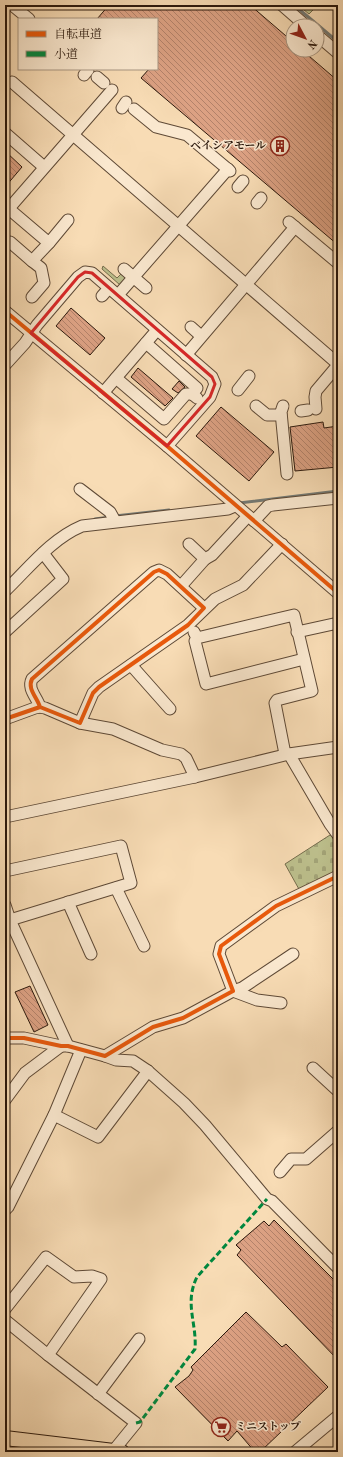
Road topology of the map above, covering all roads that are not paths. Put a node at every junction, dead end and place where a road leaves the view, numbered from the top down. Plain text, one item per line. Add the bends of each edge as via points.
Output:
1 (12, 5) edge
2 (282, 5) edge
3 (28, 18) edge
4 (297, 18) edge
5 (325, 42) edge
6 (338, 53) edge
7 (97, 79) dead end
8 (12, 82) dead end
9 (127, 106) dead end
10 (5, 133) edge
11 (73, 135) junction
12 (44, 168) junction
13 (7, 211) edge
14 (68, 221) dead end
15 (178, 226) junction
16 (7, 243) edge
17 (49, 243) junction
18 (32, 261) junction
19 (332, 262) edge
20 (124, 269) dead end
21 (134, 278) junction
22 (246, 284) junction
23 (146, 288) dead end
24 (118, 296) junction
25 (32, 297) dead end
26 (5, 311) edge
27 (191, 327) dead end
28 (157, 330) junction
29 (31, 333) junction
30 (201, 336) junction
31 (142, 343) junction
32 (186, 355) junction
33 (338, 364) edge
34 (5, 365) edge
35 (117, 372) junction
36 (249, 376) dead end
37 (238, 390) dead end
38 (103, 393) junction
39 (192, 394) junction
40 (204, 404) junction
41 (256, 406) dead end
42 (308, 410) dead end
43 (167, 446) junction
44 (288, 474) dead end
45 (80, 489) dead end
46 (338, 498) edge
47 (235, 506) junction
48 (251, 518) junction
49 (115, 521) junction
50 (189, 544) dead end
51 (282, 544) junction
52 (43, 553) junction
53 (205, 559) junction
54 (181, 586) junction
55 (5, 591) edge
56 (338, 593) edge
57 (204, 608) junction
58 (338, 623) edge
59 (188, 625) junction
60 (5, 632) edge
61 (297, 632) junction
62 (197, 638) junction
63 (304, 660) junction
64 (131, 665) junction
65 (40, 707) junction
66 (170, 709) dead end
67 (5, 719) edge
68 (80, 722) junction
69 (338, 747) edge
70 (287, 754) junction
71 (195, 776) junction
72 (5, 817) edge
73 (338, 835) edge
74 (5, 871) edge
75 (338, 876) edge
76 (116, 888) junction
77 (68, 902) junction
78 (5, 905) edge
79 (10, 920) junction
80 (144, 946) dead end
81 (91, 954) dead end
82 (293, 954) dead end
83 (233, 991) junction
84 (281, 1003) dead end
85 (5, 1038) edge
86 (65, 1046) junction
87 (81, 1050) junction
88 (105, 1056) junction
89 (314, 1068) dead end
90 (148, 1071) junction
91 (337, 1088) edge
92 (5, 1100) edge
93 (54, 1115) junction
94 (338, 1131) edge
95 (280, 1172) dead end
96 (5, 1210) edge
97 (338, 1268) edge
98 (5, 1310) edge
99 (5, 1320) edge
100 (139, 1339) dead end
101 (48, 1355) junction
102 (98, 1394) junction
103 (338, 1416) edge
104 (5, 1438) edge
105 (5, 1447) edge
106 (118, 1451) edge
107 (45, 1452) edge
108 (295, 1452) edge

1 - 3 street
2 - 4 street
5 - 6 street
7 - 11 street
8 - 11 street
9 - 15 street via 163,135 187,135 190,142 229,170
10 - 12 street
11 - 12 street
11 - 15 street
12 - 13 street via 30,189
13 - 17 street
14 - 17 street
15 - 21 street
15 - 22 street
16 - 18 street
17 - 18 street
18 - 25 street via 41,268 44,284
19 - 22 street via 307,242 292,224
20 - 21 street
21 - 23 street
21 - 24 street
22 - 30 street
22 - 33 street
24 - 28 street
24 - 29 street via 106,292 98,277 85,272
26 - 29 street
27 - 30 street
28 - 31 street
28 - 32 street
29 - 34 street
29 - 38 street
30 - 32 street
31 - 35 street
31 - 39 street via 198,388
32 - 40 street via 212,377 215,384
33 - 42 street via 316,391
35 - 38 street
35 - 39 street via 164,419 186,394
36 - 37 street
38 - 43 street
39 - 40 street
40 - 43 street
41 - 44 street via 267,415 283,408
43 - 47 street
45 - 49 street via 110,512
46 - 48 street via 268,506
47 - 48 street
47 - 49 street via 228,509
48 - 51 street
48 - 53 street
49 - 52 street via 71,530
50 - 53 street
51 - 56 street
51 - 57 street via 243,585 215,599
52 - 55 street
52 - 60 street via 63,579
53 - 54 street
54 - 57 street
54 - 65 street via 158,570 149,577 32,679 31,691
57 - 59 street
58 - 61 street
59 - 62 street via 192,626
59 - 64 street
61 - 62 street via 294,615
61 - 63 street
62 - 63 street via 195,641 206,684
63 - 70 street via 312,691 277,700 275,703
64 - 66 street
64 - 68 street via 96,689
65 - 67 street
65 - 68 street
68 - 71 street via 113,729 162,750 181,754 186,758
69 - 70 street
70 - 71 street
70 - 73 street
71 - 72 street
74 - 76 street via 121,846 131,883
75 - 83 street via 276,906 221,946 219,954
76 - 77 street
76 - 80 street
77 - 79 street
77 - 81 street
78 - 79 street
79 - 86 street
82 - 83 street via 242,988
83 - 84 street via 257,1000
83 - 88 street via 183,1018 153,1027
85 - 86 street via 24,1038
86 - 87 street
86 - 92 street via 25,1073
87 - 88 street
87 - 93 street
88 - 90 street via 116,1060 133,1061
89 - 91 street
90 - 93 street via 98,1137
90 - 97 street via 205,1124 266,1198 272,1201
93 - 96 street
94 - 95 street via 306,1160 292,1159
98 - 101 street via 46,1257 74,1277 92,1276 101,1279
99 - 101 street
100 - 102 street
101 - 102 street
102 - 106 street via 136,1423
103 - 108 street
104 - 106 main road
105 - 107 main road

